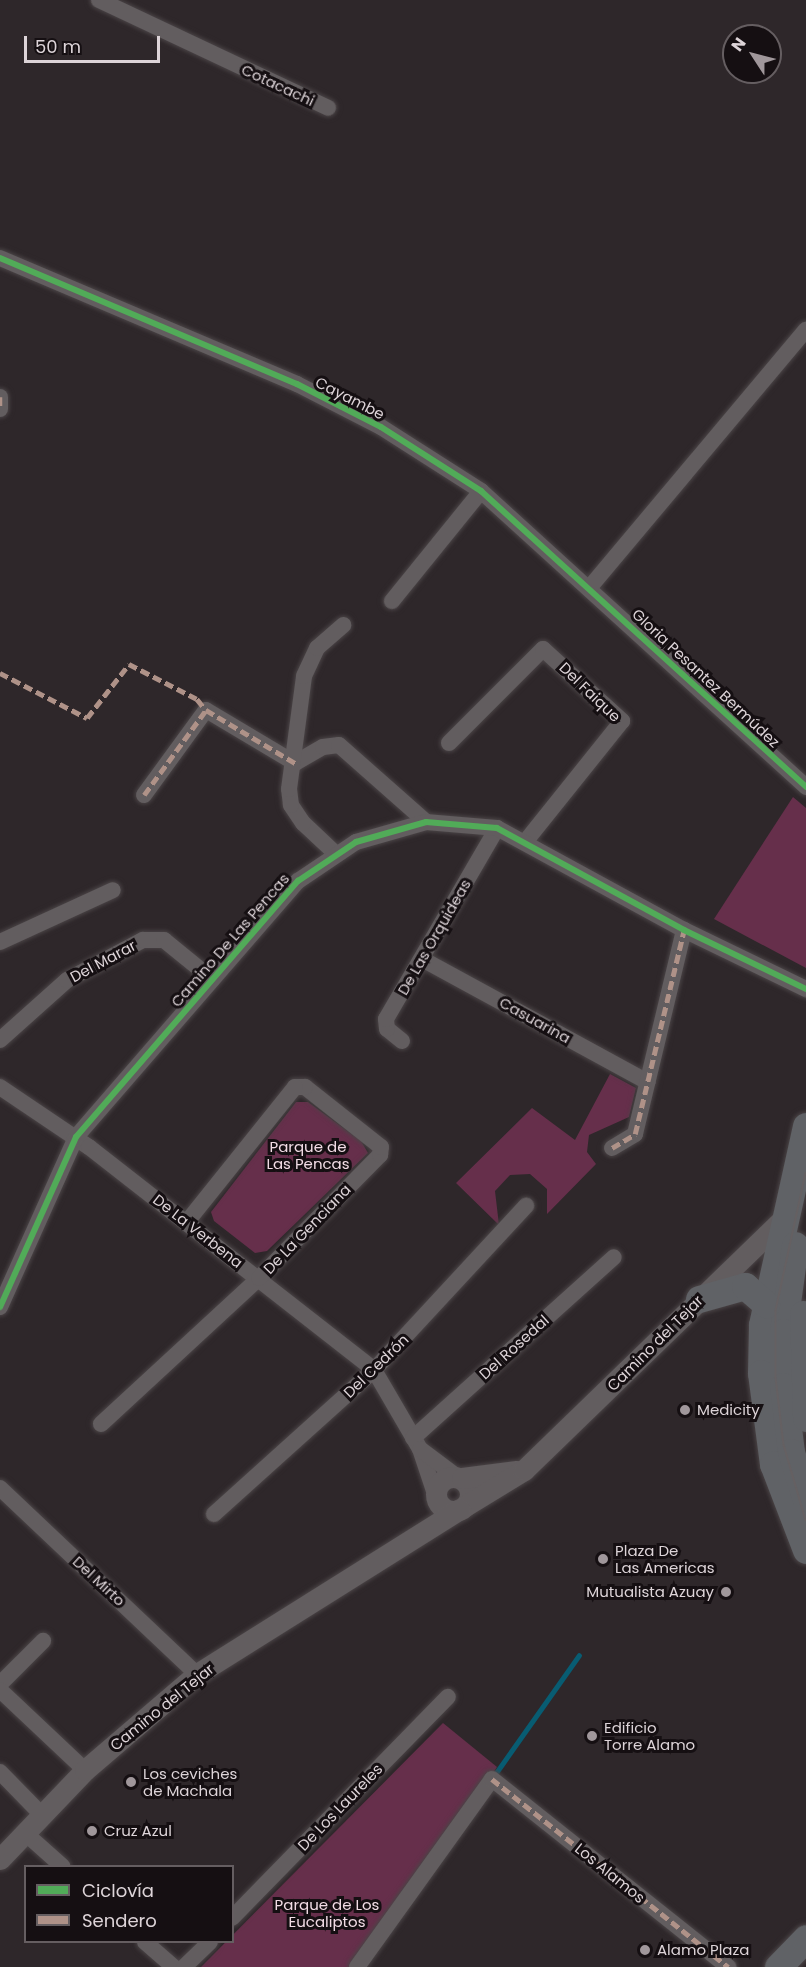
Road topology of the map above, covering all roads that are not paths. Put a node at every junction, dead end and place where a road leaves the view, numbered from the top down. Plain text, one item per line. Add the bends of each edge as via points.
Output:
1 (99, 0) edge
2 (328, 108) dead end
3 (0, 258) edge
4 (806, 330) edge
5 (0, 397) edge
6 (0, 409) edge
7 (481, 491) junction
8 (590, 587) junction
9 (392, 601) dead end
10 (343, 625) dead end
11 (449, 743) dead end
12 (295, 763) junction
13 (806, 787) edge
14 (144, 795) dead end
15 (426, 822) junction
16 (497, 828) junction
17 (526, 841) junction
18 (335, 853) junction
19 (113, 890) dead end
20 (684, 930) junction
21 (0, 942) edge
22 (422, 959) junction
23 (212, 979) junction
24 (806, 989) edge
25 (0, 1040) edge
26 (402, 1041) dead end
27 (648, 1082) junction
28 (0, 1087) edge
29 (806, 1126) edge
30 (76, 1137) junction
31 (612, 1148) dead end
32 (806, 1200) edge
33 (526, 1206) dead end
34 (785, 1217) junction
35 (187, 1222) junction
36 (614, 1257) dead end
37 (259, 1278) junction
38 (4, 1284) edge
39 (806, 1293) edge
40 (699, 1299) junction
41 (766, 1304) junction
42 (0, 1307) edge
43 (374, 1370) junction
44 (806, 1418) edge
45 (101, 1424) dead end
46 (417, 1443) junction
47 (524, 1470) junction
48 (459, 1477) junction
49 (0, 1488) edge
50 (436, 1497) junction
51 (806, 1500) edge
52 (463, 1508) junction
53 (214, 1514) dead end
54 (407, 1543) junction
55 (806, 1550) edge
56 (43, 1641) dead end
57 (197, 1674) junction
58 (0, 1684) edge
59 (0, 1690) edge
60 (448, 1697) dead end
61 (85, 1770) junction
62 (0, 1772) edge
63 (42, 1815) junction
64 (25, 1833) junction
65 (0, 1859) edge
66 (61, 1865) edge
67 (234, 1916) edge
68 (806, 1938) edge
69 (147, 1943) edge
70 (208, 1943) edge
71 (174, 1967) edge
72 (184, 1967) edge
73 (357, 1967) edge
74 (728, 1967) edge
75 (778, 1967) edge

1 - 2 street, Cotacachi
3 - 7 street, Cayambe via 297,384 381,426
4 - 8 street
5 - 6 street
7 - 8 street, Cayambe
7 - 9 street
8 - 13 street, Gloria Pesantez Bermúdez
10 - 12 street via 309,661
11 - 17 street, Del Faique via 543,649 622,720
12 - 14 street via 206,710
12 - 15 street via 322,747 339,745
12 - 18 street via 291,805
15 - 16 street, Camino De Las Pencas
15 - 18 street, Camino De Las Pencas
16 - 17 street, Camino De Las Pencas
16 - 22 street, De Las Orquideas
17 - 20 street, Camino De Las Pencas
18 - 23 street, Camino De Las Pencas via 298,881
19 - 21 street
20 - 24 street, Camino De Las Pencas
20 - 27 street
22 - 26 street, De Las Orquideas via 386,1018 387,1029
22 - 27 street, Casuarina
23 - 25 street, Del Marar via 164,940 143,940 67,980
23 - 30 street, Camino De Las Pencas
27 - 31 street via 635,1134
28 - 30 street, De La Verbena
29 - 34 main road
30 - 35 street, De La Verbena
30 - 38 street, Camino De Las Pencas
32 - 51 main road via 796,1239 783,1354 791,1452
33 - 43 street, Del Cedrón
34 - 40 street, Camino del Tejar
34 - 41 main road
35 - 37 street, De La Verbena
35 - 37 street, De La Genciana via 295,1087 305,1087 376,1140 380,1155
36 - 46 street, Del Rosedal
37 - 43 street, De La Verbena
37 - 45 street, De La Genciana
38 - 42 street, Camino De Las Pencas
39 - 44 main road via 801,1326
40 - 41 main road via 745,1286
40 - 47 street, Camino del Tejar
41 - 55 main road via 761,1374 768,1442 777,1482
43 - 46 street, De La Verbena
43 - 53 street, Del Cedrón
46 - 48 street, De La Verbena
46 - 50 street, De La Verbena
47 - 48 street
47 - 52 street, Camino del Tejar
48 - 50 street via 442,1480
48 - 52 street via 470,1491
49 - 57 street, Del Mirto
50 - 52 street via 444,1509
50 - 54 street, Camino del Tejar
52 - 54 street, Camino del Tejar
54 - 57 street, Camino del Tejar
56 - 58 street
57 - 61 street, Camino del Tejar
59 - 61 street
60 - 67 street, De Los Laureles
61 - 63 street, Camino del Tejar
62 - 63 street
63 - 64 street, Camino del Tejar
64 - 65 street, Camino del Tejar
64 - 66 street
68 - 75 main road
69 - 71 street
70 - 72 street
73 - 74 street, Los Alamos via 492,1779

